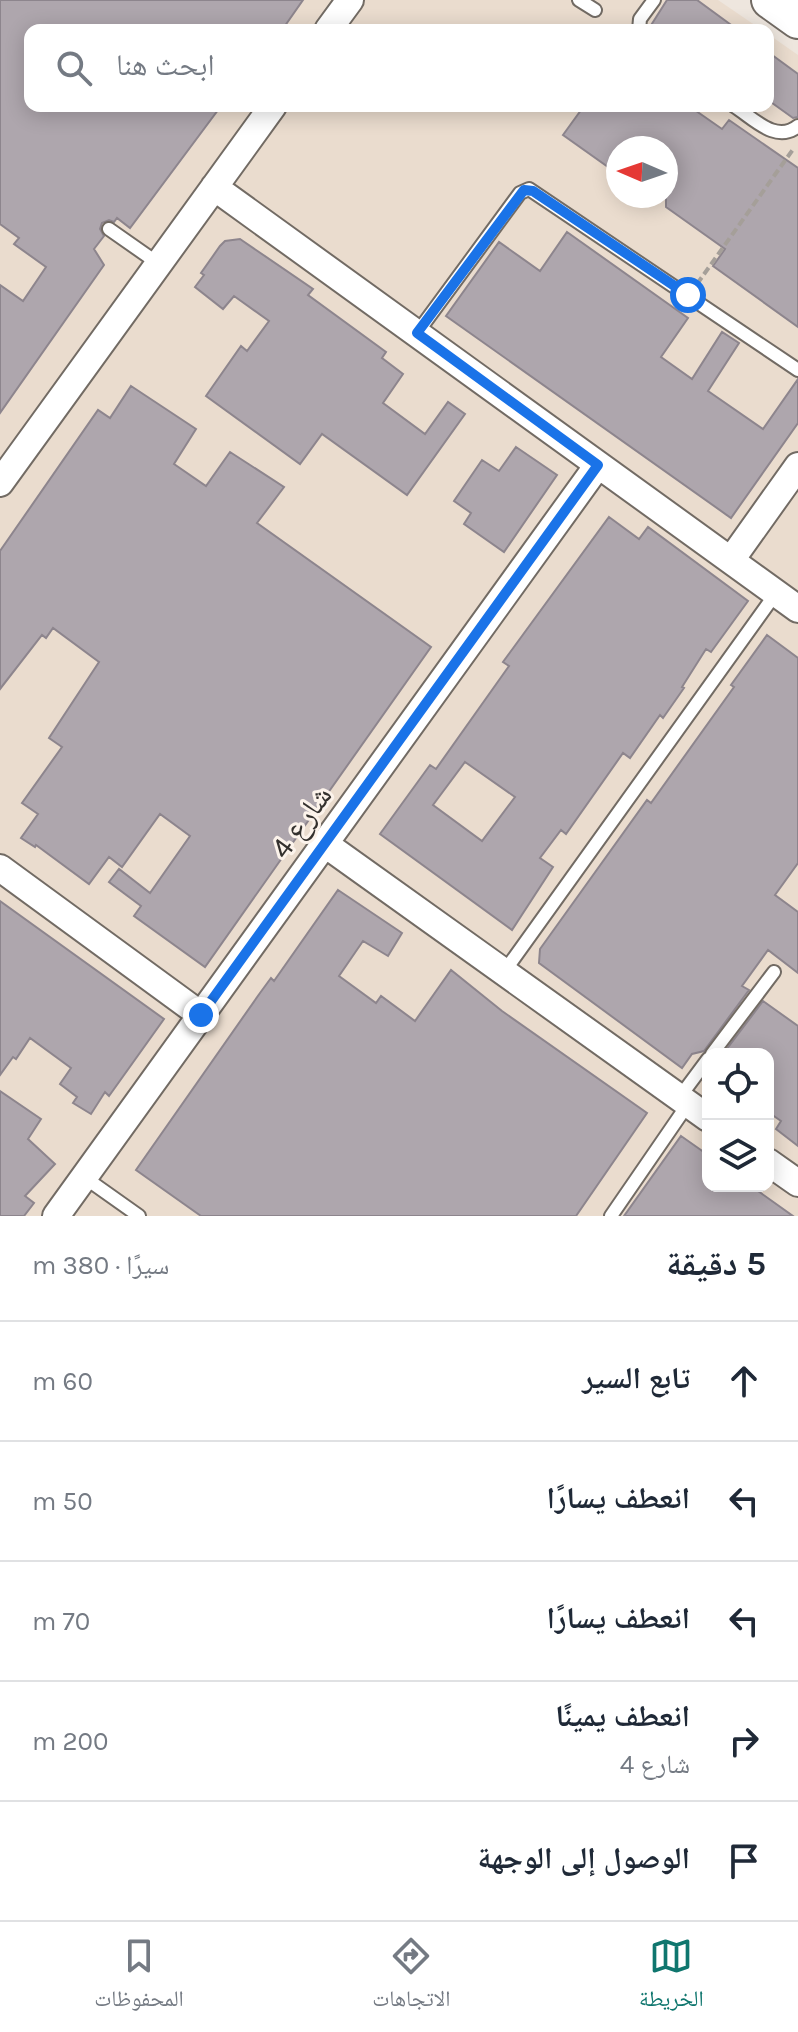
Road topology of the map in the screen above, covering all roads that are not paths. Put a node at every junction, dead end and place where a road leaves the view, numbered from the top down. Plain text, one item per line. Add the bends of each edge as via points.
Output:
1 (350, 0) edge
2 (579, 0) edge
3 (654, 0) edge
4 (770, 0) edge
5 (595, 10) dead end
6 (798, 20) edge
7 (332, 24) edge
8 (640, 24) edge
9 (269, 112) edge
10 (744, 112) edge
11 (798, 126) edge
12 (214, 187) junction
13 (109, 229) dead end
14 (159, 264) junction
15 (417, 333) junction
16 (798, 370) edge
17 (598, 465) junction
18 (798, 466) edge
19 (0, 483) edge
20 (731, 560) junction
21 (776, 593) junction
22 (798, 609) edge
23 (325, 844) junction
24 (0, 868) edge
25 (504, 972) junction
26 (774, 972) dead end
27 (201, 1015) junction
28 (717, 1048) edge
29 (702, 1077) edge
30 (692, 1107) edge
31 (774, 1166) edge
32 (84, 1177) junction
33 (798, 1183) edge
34 (56, 1216) edge
35 (139, 1216) edge
36 (611, 1216) edge

1 - 7 street
2 - 5 lane
3 - 8 lane
4 - 6 main road
9 - 12 street
10 - 11 lane via 779,133
12 - 14 street
12 - 15 street
13 - 14 lane
14 - 19 street
15 - 16 lane via 524,190 533,191
15 - 17 street
17 - 20 street
17 - 23 street, شارع 4
18 - 20 street
20 - 21 street
21 - 22 street
21 - 25 lane
23 - 25 street
23 - 27 street, شارع 4
24 - 27 street
25 - 30 street
26 - 28 lane
27 - 32 street, شارع 4
29 - 30 lane
30 - 36 lane
31 - 33 street
32 - 34 street, شارع 4
32 - 35 lane

